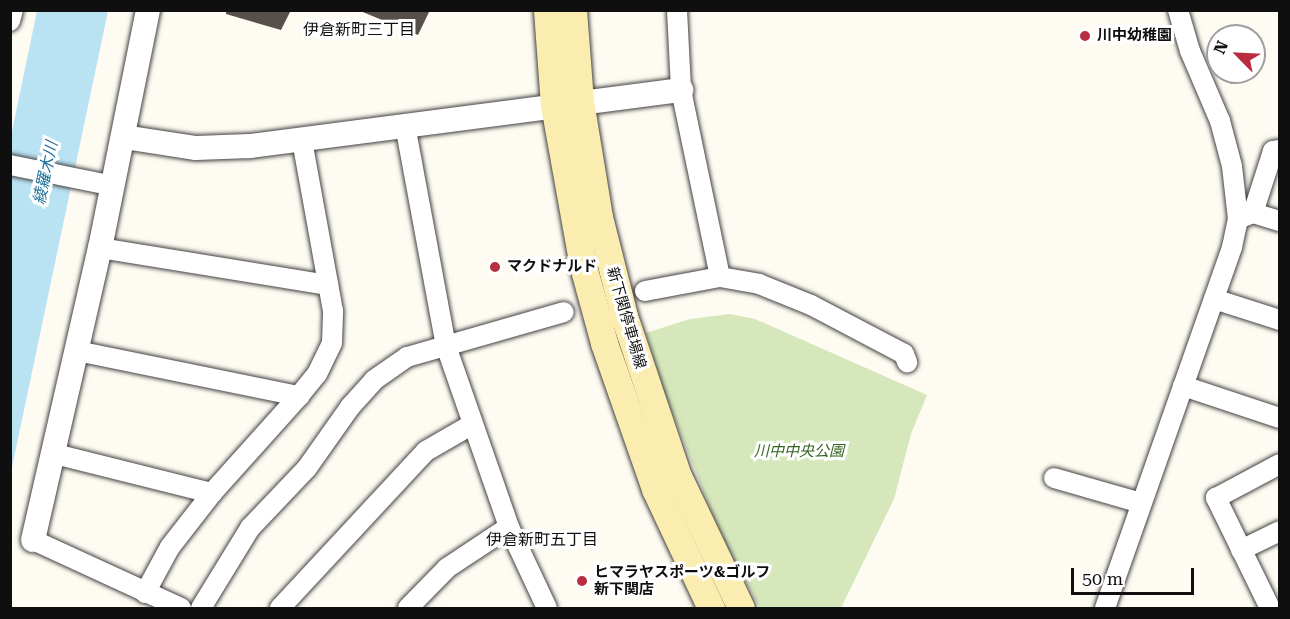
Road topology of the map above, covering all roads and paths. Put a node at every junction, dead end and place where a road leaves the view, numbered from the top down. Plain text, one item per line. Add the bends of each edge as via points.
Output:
1 (13, 10) edge
2 (148, 10) edge
3 (547, 10) edge
4 (573, 10) edge
5 (677, 10) edge
6 (1178, 10) edge
7 (10, 21) edge
8 (681, 90) junction
9 (580, 101) junction
10 (554, 105) junction
11 (405, 125) junction
12 (124, 137) junction
13 (302, 140) junction
14 (1280, 150) edge
15 (10, 165) edge
16 (114, 186) junction
17 (1245, 216) junction
18 (1280, 221) edge
19 (100, 248) junction
20 (720, 276) junction
21 (328, 285) junction
22 (645, 291) dead end
23 (1214, 299) junction
24 (564, 312) dead end
25 (1280, 320) edge
26 (446, 346) junction
27 (77, 351) junction
28 (907, 362) dead end
29 (1183, 386) junction
30 (299, 396) junction
31 (1280, 418) edge
32 (471, 425) junction
33 (55, 454) junction
34 (1280, 464) edge
35 (1054, 478) dead end
36 (212, 493) junction
37 (1141, 503) junction
38 (509, 527) junction
39 (1280, 531) edge
40 (33, 540) joint
41 (1241, 550) junction
42 (145, 593) junction
43 (181, 609) edge
44 (201, 609) edge
45 (280, 609) edge
46 (408, 609) edge
47 (547, 609) edge
48 (711, 609) edge
49 (741, 609) edge
50 (1105, 609) edge
51 (1270, 609) edge

1 - 7 street
2 - 12 street
3 - 10 main road, 新下関停車場線
4 - 9 main road, 新下関停車場線
5 - 8 street
6 - 17 street via 1190,51 1220,121
8 - 9 street
8 - 20 street
9 - 10 street
9 - 49 main road, 新下関停車場線 via 599,217 652,408 678,476
10 - 11 street
10 - 48 main road, 新下関停車場線 via 568,200 604,343 655,489
11 - 13 street
11 - 26 street
12 - 13 street via 196,148
12 - 16 street
13 - 21 street
14 - 17 street via 1273,151
15 - 16 street
16 - 19 street
17 - 18 street
17 - 23 street
19 - 21 street
19 - 27 street
20 - 22 street
20 - 28 street via 759,284 810,305 904,354
21 - 30 street via 333,311 332,343 317,374
23 - 25 street
23 - 29 street
24 - 26 street
26 - 32 street
26 - 44 street via 407,357 374,380 350,406 307,468 250,528
27 - 30 street
27 - 33 street
29 - 31 street
29 - 37 street
30 - 36 street
32 - 38 street
32 - 45 street via 426,451
33 - 36 street
33 - 40 street
34 - 41 street via 1216,498
35 - 37 street
36 - 42 street via 170,547
37 - 50 street
38 - 46 street via 447,568
38 - 47 street
39 - 41 street
40 - 42 street
41 - 51 street
42 - 43 street

